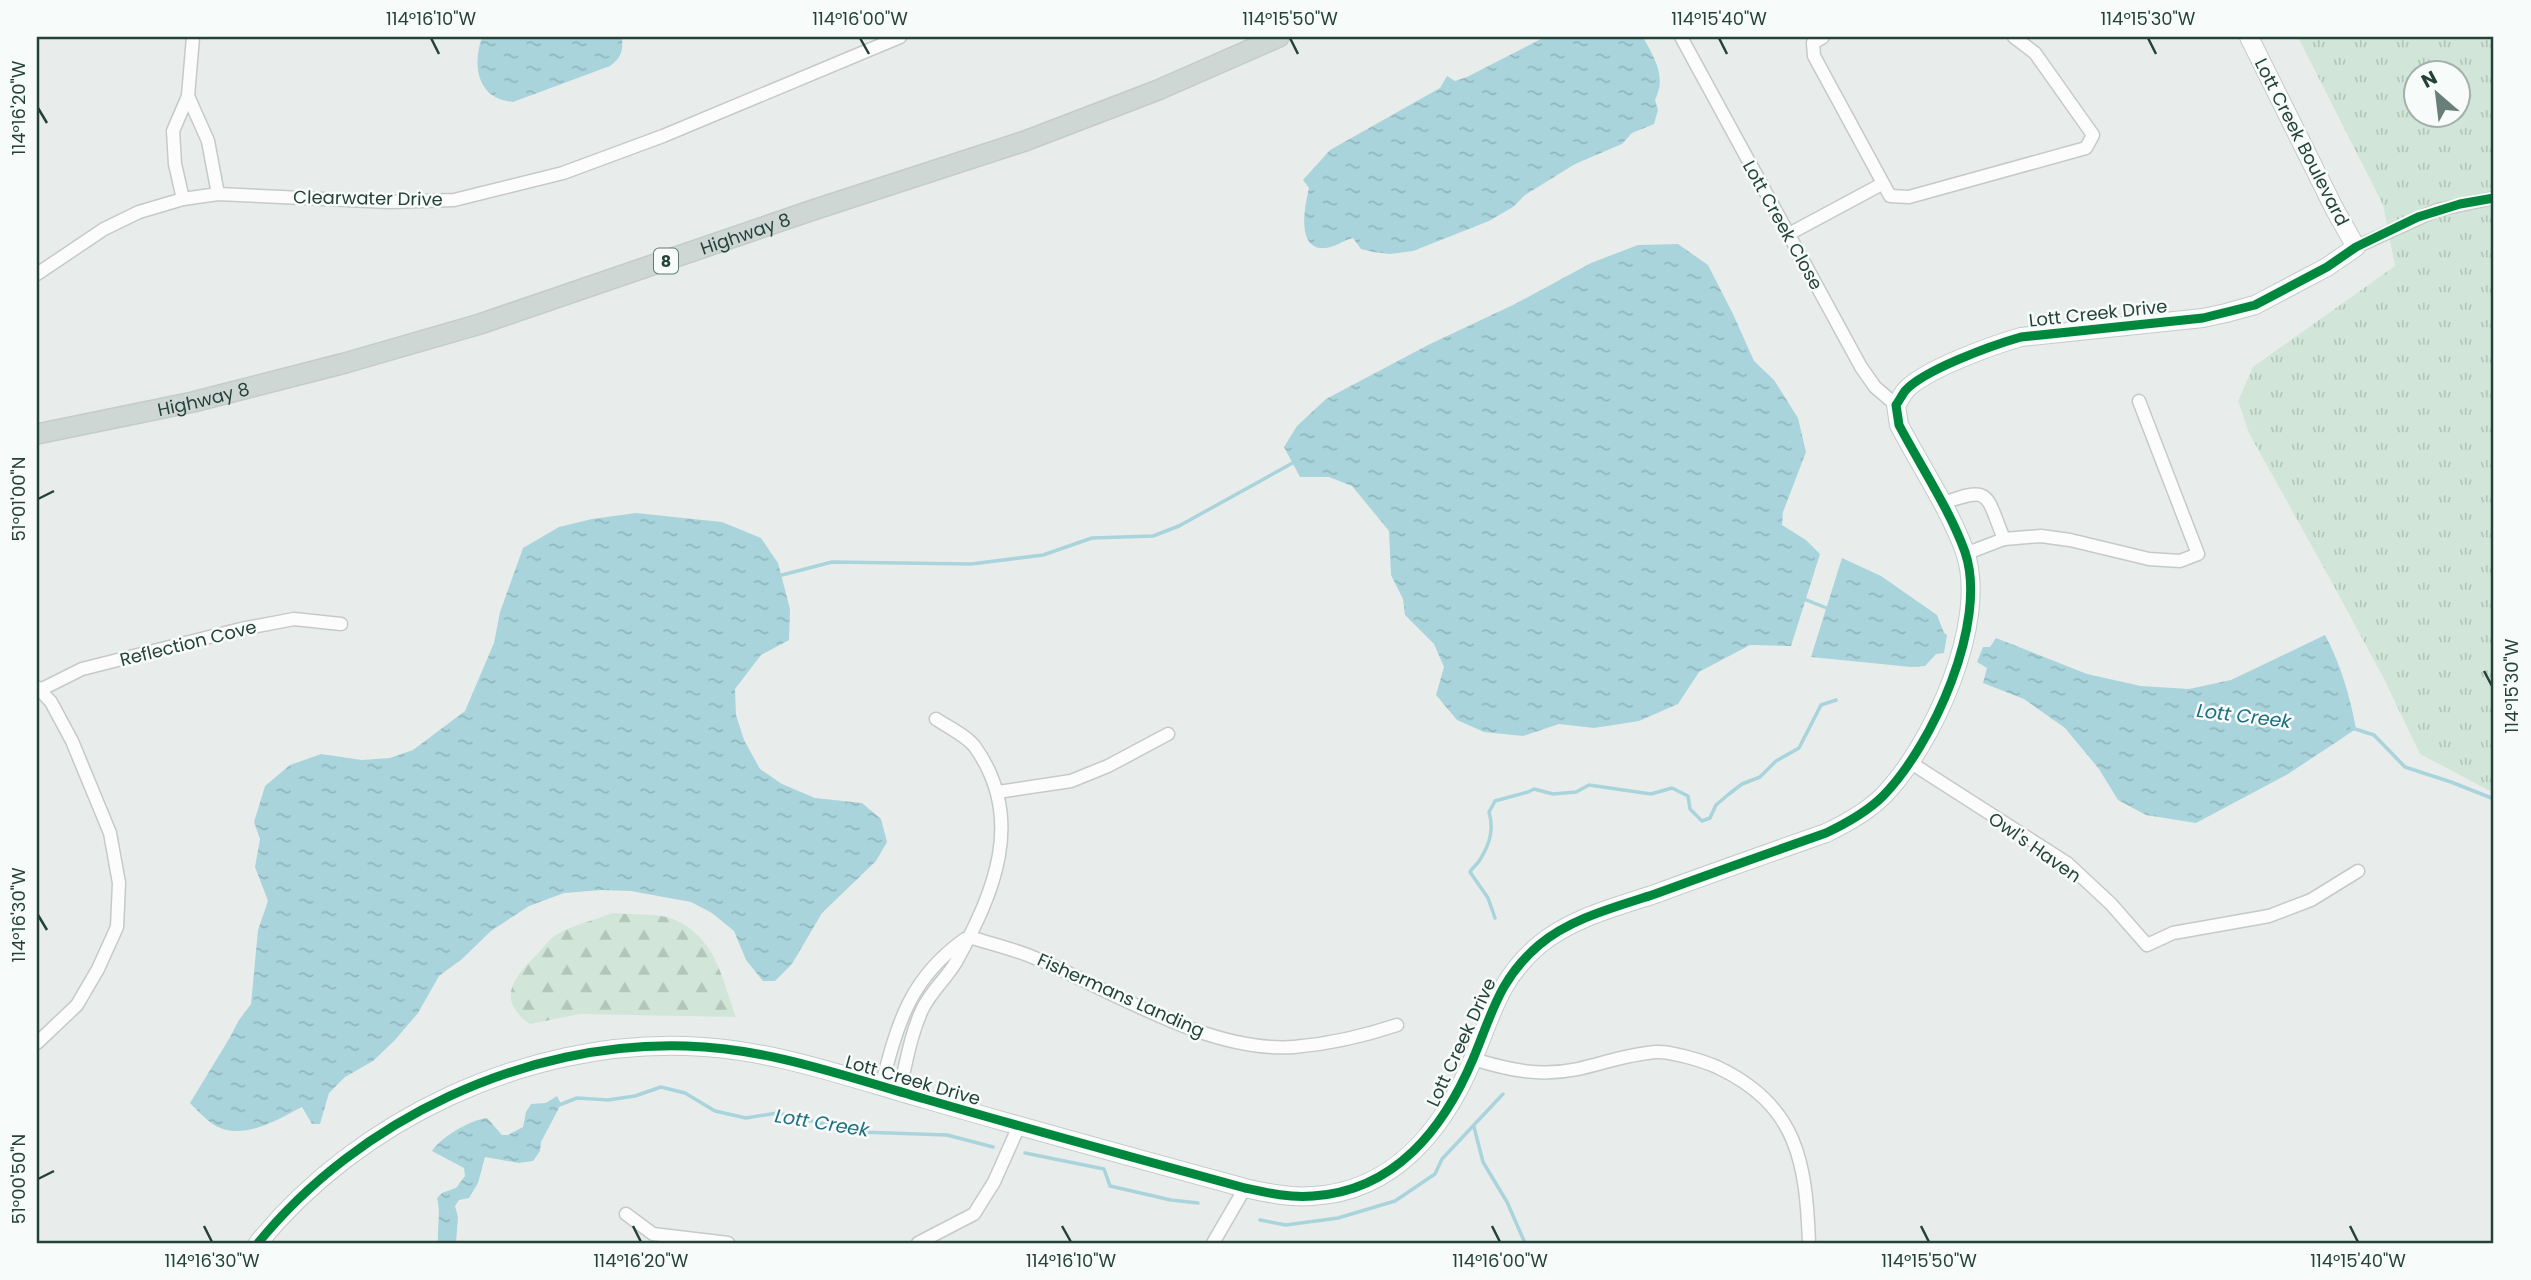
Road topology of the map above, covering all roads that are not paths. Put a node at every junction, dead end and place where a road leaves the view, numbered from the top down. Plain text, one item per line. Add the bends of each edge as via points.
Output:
1 (193, 37) edge
2 (900, 37) edge
3 (1279, 37) edge
4 (1681, 37) edge
5 (1823, 37) edge
6 (2014, 37) edge
7 (2249, 37) edge
8 (188, 96) junction
9 (1882, 184) junction
10 (218, 194) junction
11 (2494, 198) edge
12 (183, 199) junction
13 (1787, 235) junction
14 (2356, 247) junction
15 (37, 274) edge
16 (2140, 401) dead end
17 (1896, 405) junction
18 (37, 434) edge
19 (1941, 504) junction
20 (2004, 539) junction
21 (1965, 554) junction
22 (341, 624) dead end
23 (39, 689) edge
24 (936, 719) dead end
25 (1168, 734) dead end
26 (1911, 763) junction
27 (998, 792) junction
28 (2358, 871) dead end
29 (969, 937) junction
30 (1398, 1025) dead end
31 (37, 1043) edge
32 (1474, 1059) junction
33 (881, 1087) junction
34 (899, 1092) junction
35 (1019, 1126) junction
36 (1245, 1188) junction
37 (626, 1214) dead end
38 (258, 1243) edge
39 (728, 1243) edge
40 (918, 1243) edge
41 (1213, 1243) edge
42 (1810, 1243) edge

1 - 8 street
2 - 10 street, Clearwater Drive via 663,136 507,188 454,200 389,202
3 - 18 main road, Highway 8 / 8 via 1025,141 480,324 205,399
4 - 13 street, Lott Creek Close
5 - 9 street via 1813,43 1814,56
6 - 9 street via 2035,53 2093,135 2086,148 1909,197 1890,196
7 - 14 street, Lott Creek Boulevard
8 - 10 street via 208,141
8 - 12 street via 172,142
9 - 13 street
10 - 12 street, Clearwater Drive
11 - 14 street, Lott Creek Drive via 2437,210
12 - 15 street, Clearwater Drive via 104,229
13 - 17 street, Lott Creek Close via 1869,381
14 - 17 street, Lott Creek Drive via 2255,305 2226,313 2021,337 1993,345 1937,370 1907,389
16 - 20 street via 2197,554 2180,561 2149,559 2041,536
17 - 19 street, Lott Creek Drive via 1899,425
19 - 20 street via 1980,494 1988,500
19 - 21 street, Lott Creek Drive
20 - 21 street
21 - 26 street, Lott Creek Drive via 1970,608 1964,647 1949,690
22 - 23 street, Reflection Cove via 295,619 242,629 82,669
23 - 31 street via 72,741 110,833 120,883 117,927 98,969 76,1005
24 - 27 street via 974,746
25 - 27 street via 1071,781
26 - 28 street, Owl's Haven via 2067,863 2147,945 2173,933 2269,916 2311,900
26 - 32 street, Lott Creek Drive via 1883,796 1826,833 1577,921 1540,944 1511,974 1492,1008
27 - 29 street via 1003,834 994,881
29 - 30 street, Fishermans Landing via 1028,955 1179,1025 1236,1042 1292,1047 1357,1038
29 - 33 street via 944,954 910,998 898,1022
29 - 34 street via 923,1008
32 - 36 street, Lott Creek Drive via 1424,1143 1373,1180 1314,1196 1280,1196
32 - 42 street via 1510,1070 1554,1072 1658,1052 1700,1059 1729,1073 1767,1101 1790,1133 1802,1165
33 - 34 street, Lott Creek Drive
33 - 38 street, Lott Creek Drive via 772,1056 685,1046 608,1050 532,1066 448,1097 372,1140 305,1192
34 - 35 street, Lott Creek Drive
35 - 36 street, Lott Creek Drive
35 - 40 street via 995,1182 974,1214
36 - 41 street
37 - 39 street via 653,1234

